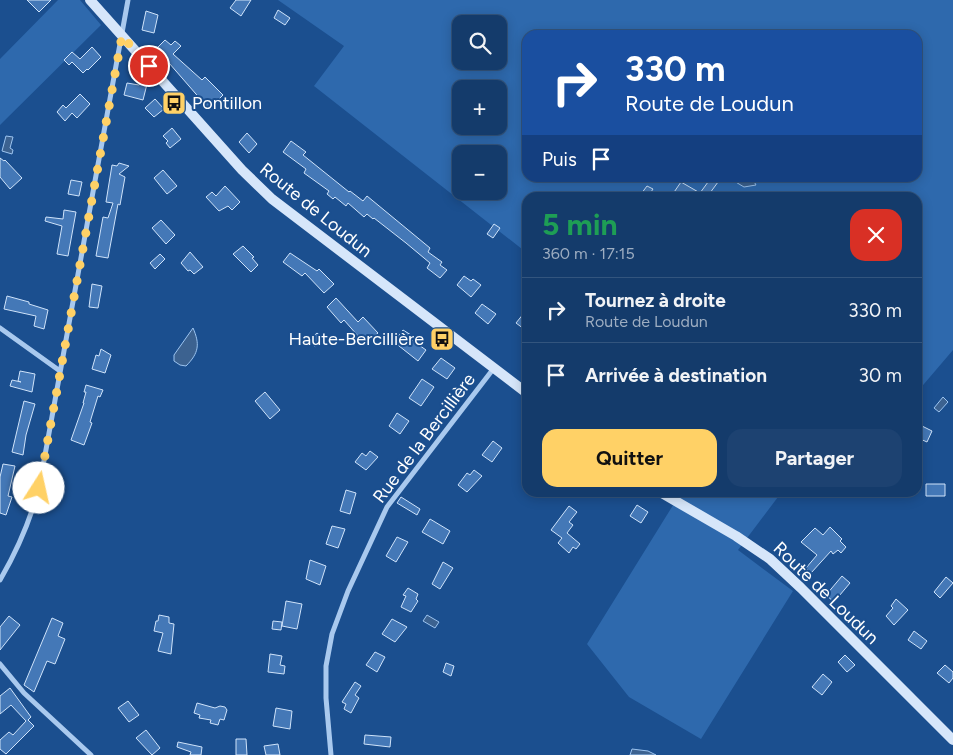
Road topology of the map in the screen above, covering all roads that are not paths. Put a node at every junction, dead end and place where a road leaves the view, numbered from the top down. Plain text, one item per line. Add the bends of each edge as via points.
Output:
1 (90, 0) edge
2 (128, 0) edge
3 (122, 36) junction
4 (0, 328) edge
5 (494, 368) junction
6 (60, 371) junction
7 (522, 389) edge
8 (669, 497) edge
9 (0, 580) edge
10 (0, 664) edge
11 (953, 740) edge
12 (91, 755) edge
13 (331, 755) edge

1 - 3 main road, Route de Loudun
2 - 3 street
3 - 5 main road, Route de Loudun via 272,199
3 - 6 street
4 - 6 street
5 - 7 main road, Route de Loudun
5 - 13 street, Rue de la Bercillière via 387,507 348,590 332,634 326,666
6 - 9 street via 33,512
8 - 11 main road, Route de Loudun via 736,536 776,564
10 - 12 street via 24,693

